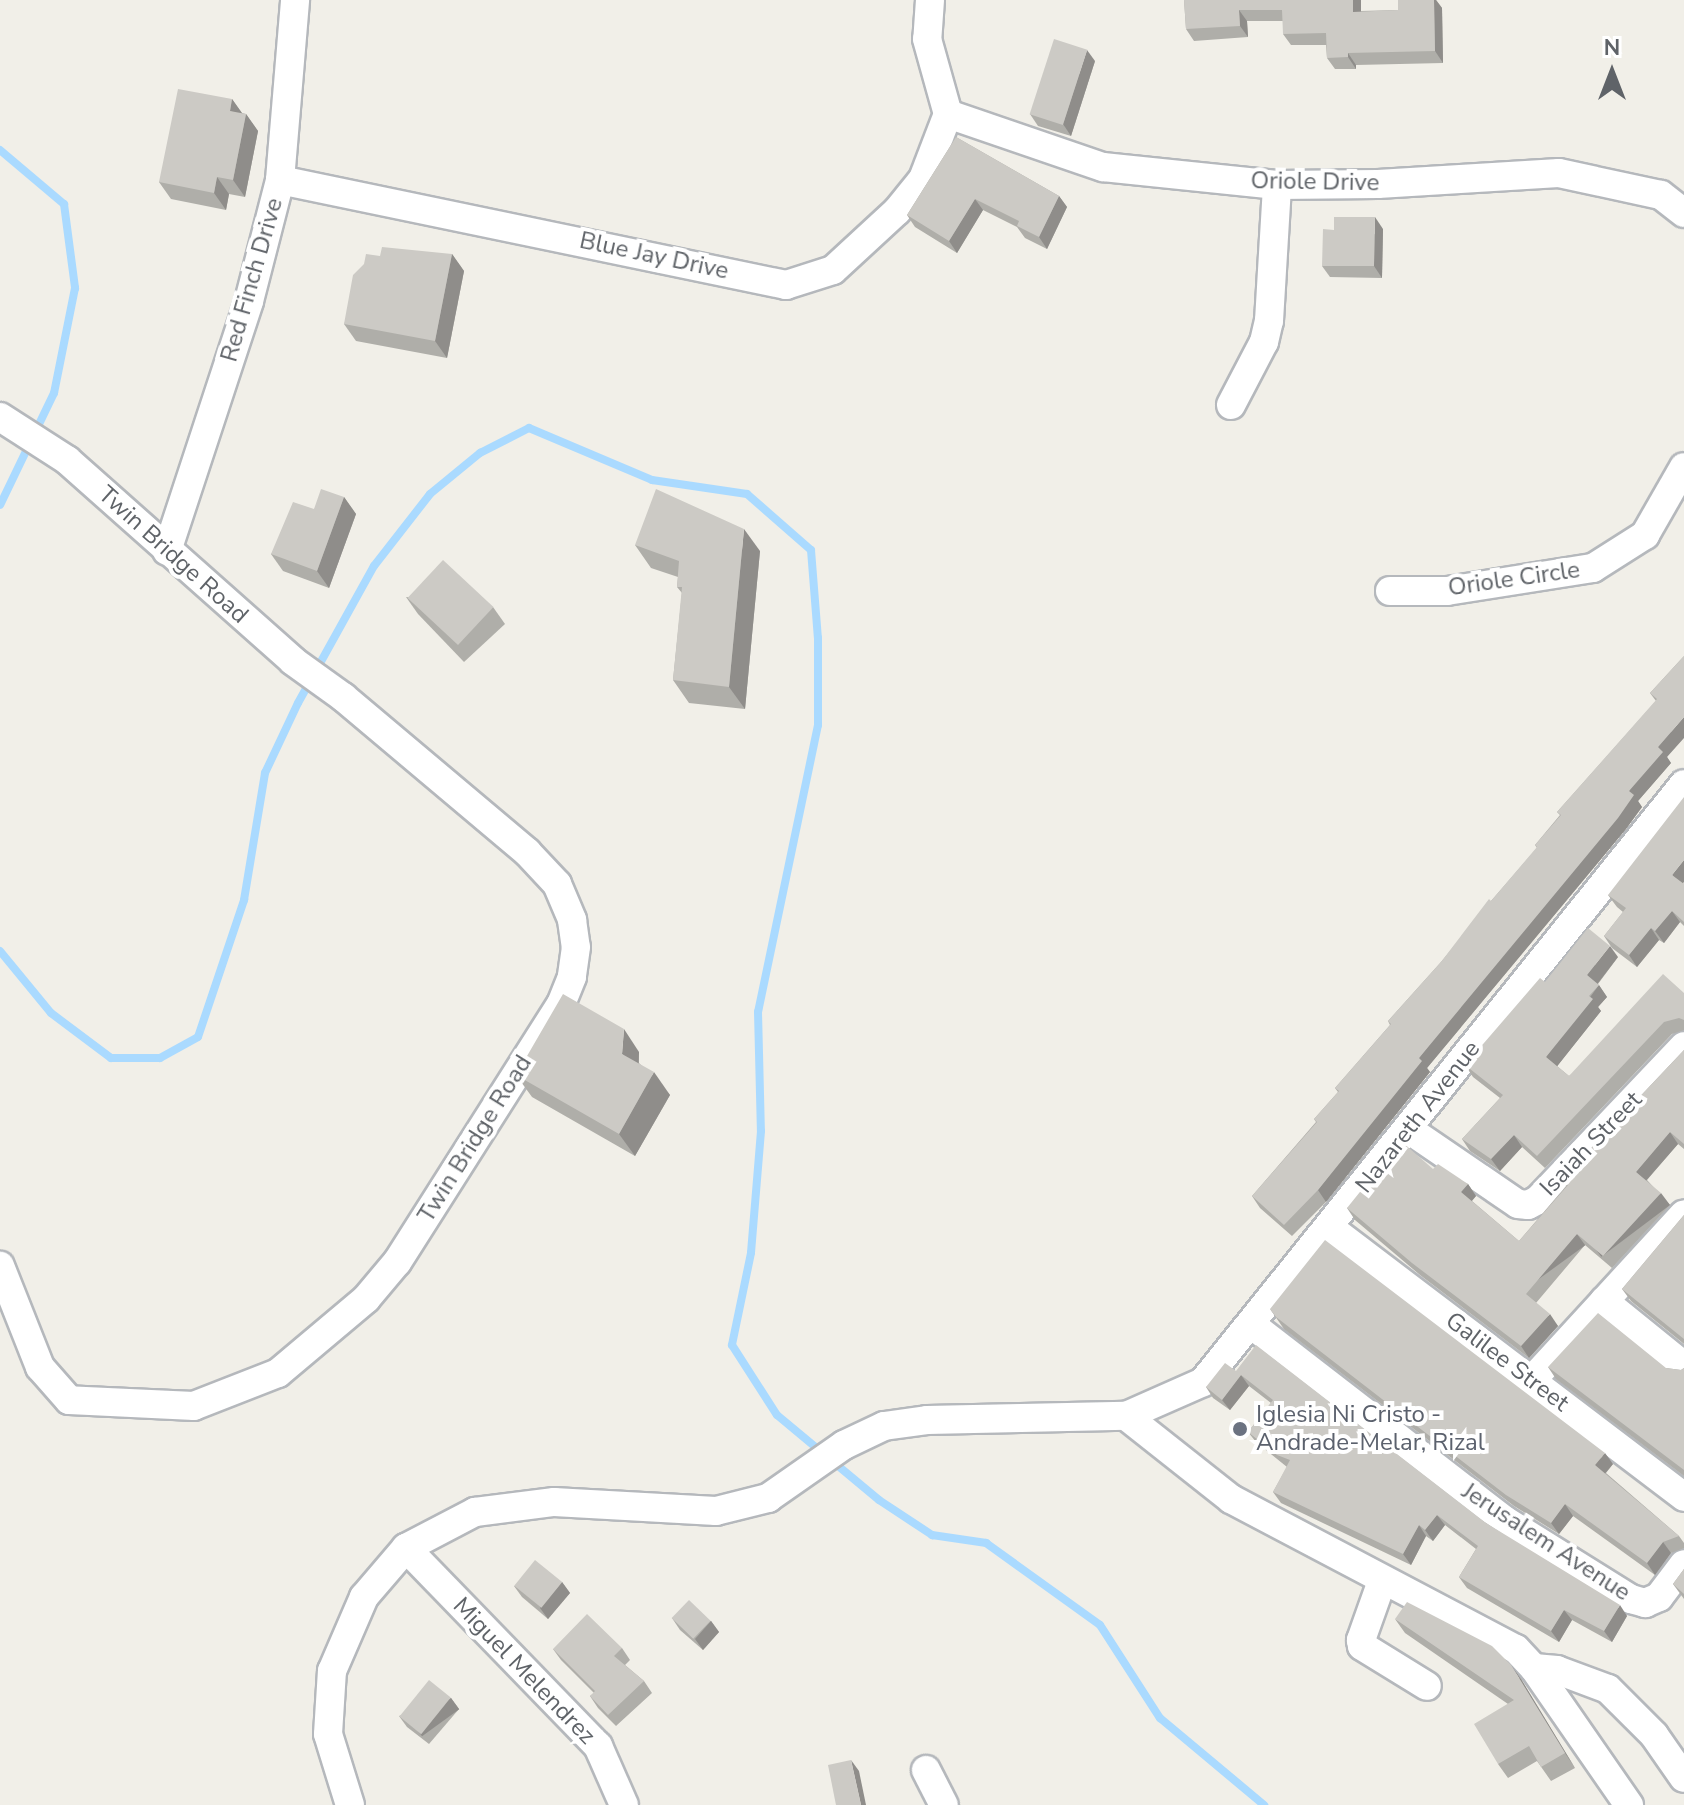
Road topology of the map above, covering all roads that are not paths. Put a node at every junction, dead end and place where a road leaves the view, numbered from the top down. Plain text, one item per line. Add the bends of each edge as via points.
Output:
1 (295, 0) edge
2 (930, 0) edge
3 (948, 114) junction
4 (280, 180) junction
5 (1277, 185) junction
6 (1684, 213) edge
7 (1231, 405) dead end
8 (0, 417) edge
9 (1684, 467) edge
10 (167, 551) junction
11 (1390, 591) dead end
12 (1684, 784) edge
13 (1684, 1046) edge
14 (1408, 1129) junction
15 (1681, 1221) edge
16 (1330, 1228) junction
17 (0, 1266) edge
18 (1604, 1301) junction
19 (1252, 1325) junction
20 (1684, 1366) edge
21 (1531, 1381) junction
22 (1126, 1416) junction
23 (1684, 1497) edge
24 (406, 1548) junction
25 (1684, 1564) edge
26 (1382, 1581) junction
27 (1534, 1668) junction
28 (1427, 1686) dead end
29 (926, 1770) dead end
30 (1684, 1778) edge
31 (350, 1805) edge
32 (624, 1805) edge
33 (944, 1805) edge
34 (1629, 1805) edge

1 - 4 street, Red Finch Drive
2 - 3 street via 927,39
3 - 4 street, Blue Jay Drive via 923,179 897,211 833,270 786,285
3 - 5 street, Oriole Drive via 1103,167
4 - 10 street, Red Finch Drive via 249,301
5 - 6 street, Oriole Drive via 1559,173 1661,195
5 - 7 street via 1269,321 1264,342
8 - 10 street, Twin Bridge Road via 67,460
9 - 11 street, Oriole Circle via 1645,535 1593,568 1447,591
10 - 17 street, Twin Bridge Road via 527,852 557,884 572,920 572,977 561,1004 397,1262 366,1299 278,1373 194,1406 69,1400 40,1367
12 - 14 street, Nazareth Avenue
13 - 14 street, Isaiah Street via 1528,1205 1518,1204
14 - 16 street, Nazareth Avenue
15 - 18 street
16 - 19 street, Nazareth Avenue
16 - 21 street, Galilee Street
18 - 20 street
18 - 21 street
19 - 22 street, Nazareth Avenue via 1203,1382
19 - 25 street, Jerusalem Avenue via 1504,1520 1631,1599 1645,1603 1659,1597
21 - 23 street, Galilee Street
22 - 24 street via 927,1420 884,1426 844,1445 768,1498 716,1511 554,1502 475,1512
22 - 26 street via 1231,1499
24 - 31 street via 364,1597 332,1671 328,1734
24 - 32 street, Miguel Melendrez via 598,1746
26 - 27 street via 1516,1649
26 - 28 street via 1362,1646
27 - 30 street via 1557,1670 1608,1689 1654,1735
27 - 34 street
29 - 33 street

